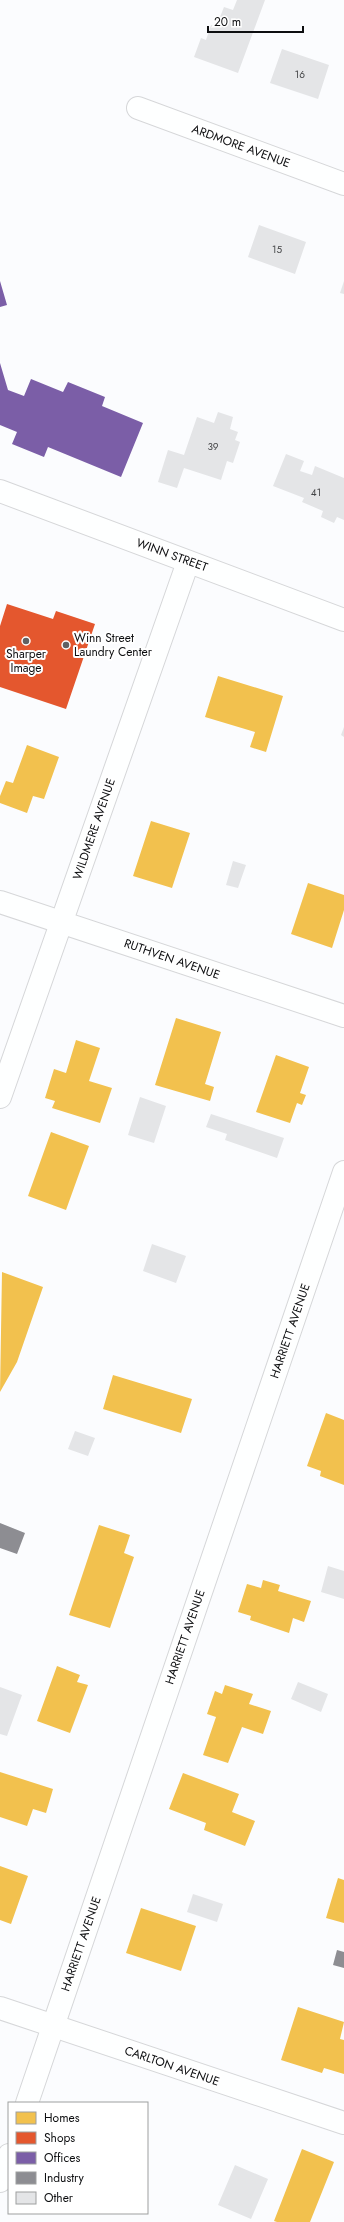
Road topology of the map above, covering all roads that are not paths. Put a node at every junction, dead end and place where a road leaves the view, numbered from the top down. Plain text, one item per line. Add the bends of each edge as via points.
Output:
1 (138, 108) dead end
2 (344, 184) edge
3 (0, 491) edge
4 (188, 562) junction
5 (344, 620) edge
6 (0, 902) edge
7 (62, 922) junction
8 (344, 1016) edge
9 (0, 1098) edge
10 (344, 1172) edge
11 (0, 2008) edge
12 (53, 2026) junction
13 (27, 2102) edge
14 (344, 2123) edge
15 (8, 2158) edge
16 (0, 2181) edge

1 - 2 street, ARDMORE AVENUE
3 - 4 street, WINN STREET
4 - 5 street, WINN STREET
4 - 7 street, WILDMERE AVENUE
6 - 7 street, RUTHVEN AVENUE
7 - 8 street, RUTHVEN AVENUE
7 - 9 street, WILDMERE AVENUE
10 - 12 street, HARRIETT AVENUE
11 - 12 street, CARLTON AVENUE
12 - 13 street, HARRIETT AVENUE
12 - 14 street, CARLTON AVENUE
15 - 16 street

